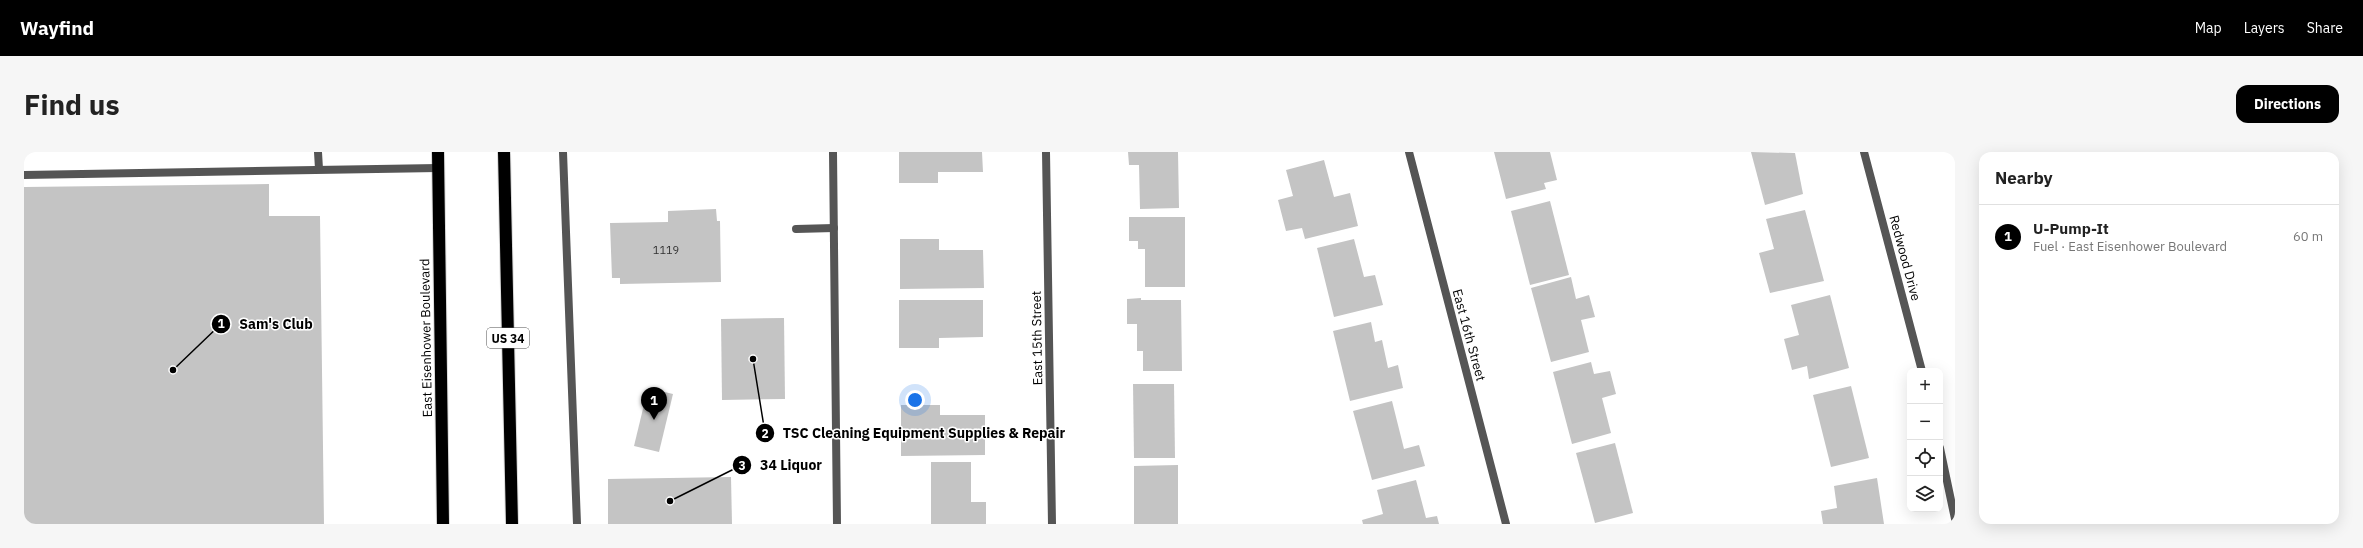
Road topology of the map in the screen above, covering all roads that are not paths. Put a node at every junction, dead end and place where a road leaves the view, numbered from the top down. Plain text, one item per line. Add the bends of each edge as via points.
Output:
1 (318, 152) edge
2 (438, 152) edge
3 (504, 152) edge
4 (563, 152) edge
5 (833, 152) edge
6 (1046, 152) edge
7 (1409, 152) edge
8 (1864, 152) edge
9 (438, 168) junction
10 (319, 169) junction
11 (24, 175) edge
12 (834, 228) junction
13 (796, 229) dead end
14 (1921, 368) edge
15 (1943, 462) edge
16 (1955, 519) edge
17 (443, 524) edge
18 (512, 524) edge
19 (577, 524) edge
20 (837, 524) edge
21 (1052, 524) edge
22 (1506, 524) edge

1 - 10 street
2 - 9 highway, East Eisenhower Boulevard
3 - 18 highway, US 34
4 - 19 street
5 - 12 street
6 - 21 street, East 15th Street
7 - 22 street, East 16th Street
8 - 14 street, Redwood Drive
9 - 10 street
9 - 17 highway, East Eisenhower Boulevard
10 - 11 street
12 - 13 street
12 - 20 street
15 - 16 street

